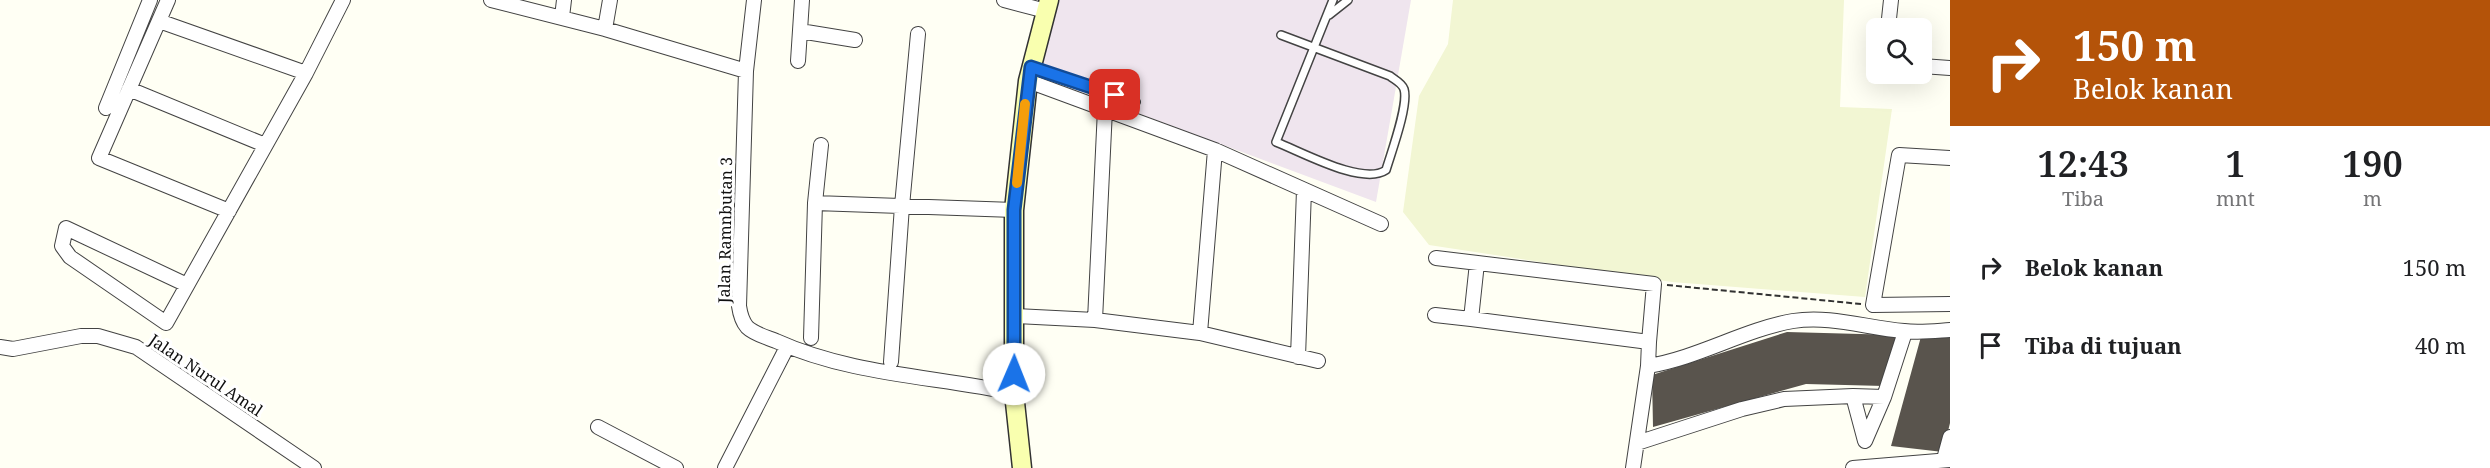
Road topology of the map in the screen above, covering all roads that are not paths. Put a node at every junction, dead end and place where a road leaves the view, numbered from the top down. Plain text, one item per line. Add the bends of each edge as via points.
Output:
1 (150, 0) edge
2 (168, 0) edge
3 (343, 0) edge
4 (491, 0) edge
5 (564, 0) edge
6 (610, 0) edge
7 (754, 0) edge
8 (802, 0) edge
9 (1004, 0) edge
10 (1333, 0) edge
11 (1348, 0) edge
12 (1891, 0) edge
13 (1047, 5) edge
14 (1327, 16) junction
15 (562, 17) junction
16 (1889, 18) edge
17 (159, 21) junction
18 (605, 28) junction
19 (800, 32) junction
20 (918, 34) dead end
21 (1281, 35) dead end
22 (855, 40) dead end
23 (1315, 48) junction
24 (798, 61) dead end
25 (1932, 67) edge
26 (1950, 68) edge
27 (746, 71) junction
28 (306, 73) junction
29 (1029, 74) junction
30 (129, 89) junction
31 (1136, 102) dead end
32 (105, 108) dead end
33 (1105, 109) junction
34 (265, 145) junction
35 (821, 145) dead end
36 (1215, 150) junction
37 (1950, 158) edge
38 (1304, 190) junction
39 (815, 203) junction
40 (902, 206) junction
41 (1014, 210) junction
42 (229, 211) junction
43 (1381, 224) dead end
44 (1436, 258) dead end
45 (1477, 263) junction
46 (187, 285) junction
47 (1950, 304) edge
48 (1436, 315) dead end
49 (1014, 316) junction
50 (1471, 319) junction
51 (1095, 320) junction
52 (1950, 330) edge
53 (1905, 332) junction
54 (1200, 333) junction
55 (812, 338) dead end
56 (1649, 342) junction
57 (0, 347) edge
58 (788, 347) junction
59 (1298, 357) junction
60 (1318, 361) dead end
61 (891, 362) dead end
62 (1648, 366) junction
63 (1014, 393) junction
64 (1852, 396) junction
65 (1884, 397) junction
66 (598, 428) dead end
67 (1950, 436) edge
68 (1865, 441) junction
69 (1637, 443) junction
70 (1947, 460) edge
71 (307, 466) edge
72 (1860, 466) edge
73 (676, 468) edge
74 (725, 468) edge
75 (1022, 468) edge
76 (1633, 468) edge

1 - 32 street
2 - 17 street
3 - 28 street
4 - 15 street
5 - 15 street
6 - 18 street
7 - 27 street, Jalan Ramnbutan 3
8 - 19 street
9 - 13 street
10 - 14 lane
11 - 14 lane
12 - 16 street
13 - 29 main road
14 - 23 lane
15 - 18 street
17 - 28 street
17 - 30 street
18 - 27 street
19 - 22 street
19 - 24 street
20 - 40 street
21 - 23 lane
23 - 23 lane via 1390,76 1404,89 1386,170 1377,176 1336,167 1276,142
25 - 26 street
27 - 58 street, Jalan Ramnbutan 3 via 739,306 748,328
28 - 34 street
29 - 31 lane
29 - 33 street
29 - 41 main road
30 - 34 street
30 - 42 street via 99,158
33 - 36 street
33 - 51 street
34 - 42 street
35 - 39 street
36 - 38 street
36 - 54 street
37 - 47 street via 1899,155 1873,305
38 - 43 street
38 - 59 street
39 - 40 street
39 - 55 street
40 - 41 street
40 - 61 street
41 - 49 main road
42 - 46 street
44 - 45 street
45 - 50 street
45 - 56 street via 1654,284
46 - 46 street via 166,323 70,257 62,246 66,228
48 - 50 street
49 - 51 street
49 - 63 main road
50 - 56 street
51 - 54 street
52 - 53 street
53 - 62 street via 1833,321 1795,321
53 - 65 street
54 - 59 street
56 - 62 street
57 - 71 street, Jalan Nurul Amal via 13,349 98,336 136,347
58 - 63 street, Jalan Ramnbutan 3 via 876,372
58 - 74 street
59 - 60 street
62 - 69 street
63 - 75 main road
64 - 65 street
64 - 68 street
64 - 69 street via 1784,399
65 - 68 street
66 - 73 street
67 - 70 street
68 - 72 street
69 - 76 street
70 - 72 street

